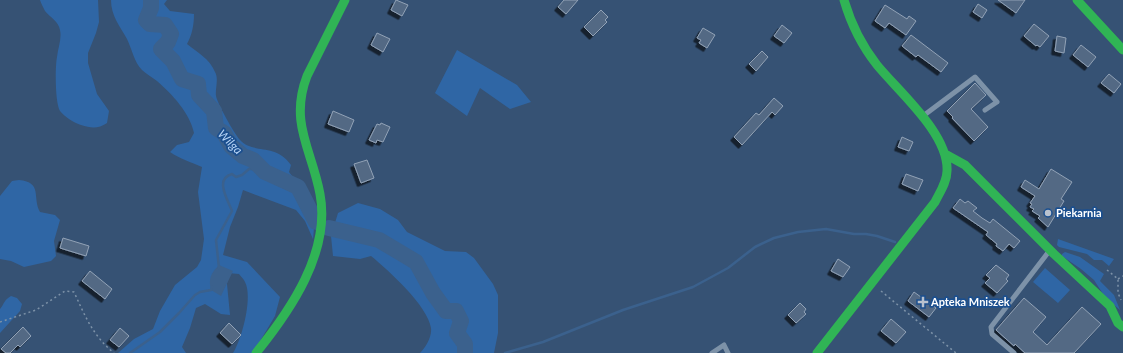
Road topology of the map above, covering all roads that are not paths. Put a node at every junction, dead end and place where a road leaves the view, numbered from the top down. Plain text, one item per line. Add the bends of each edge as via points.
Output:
1 (345, 0) edge
2 (844, 0) edge
3 (1077, 0) edge
4 (1123, 50) edge
5 (985, 110) dead end
6 (923, 117) junction
7 (944, 154) junction
8 (1050, 250) junction
9 (1123, 328) edge
10 (256, 353) edge
11 (712, 353) edge
12 (728, 353) edge
13 (817, 353) edge
14 (1014, 353) edge

1 - 10 street via 305,81 300,104 304,137 322,202 318,240 299,293 278,326
2 - 6 street via 852,25 868,53
3 - 4 street
5 - 6 lane via 997,102 976,77
6 - 7 street
7 - 8 street via 965,165
7 - 13 street via 946,176 935,202
8 - 9 street via 1110,306
8 - 14 lane via 990,327 992,334
11 - 12 lane via 724,345

